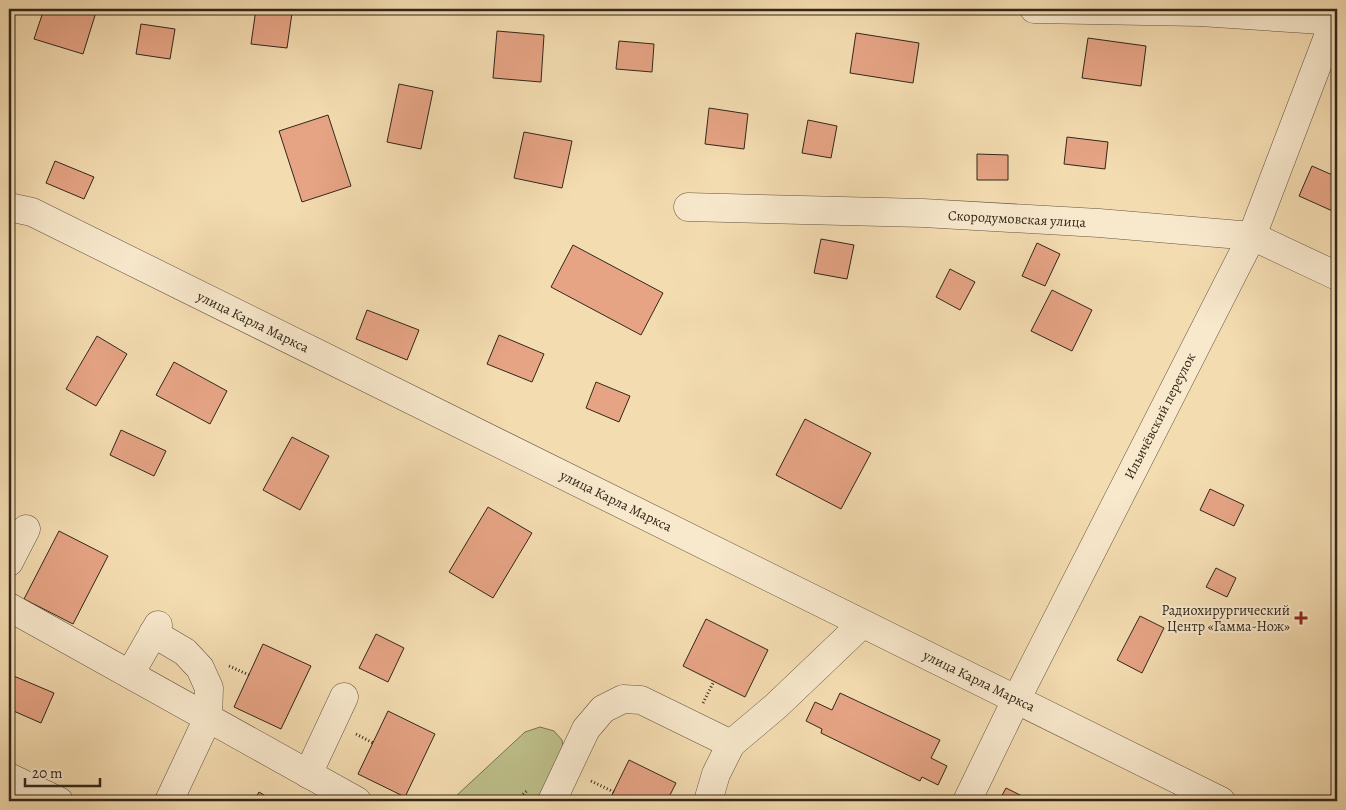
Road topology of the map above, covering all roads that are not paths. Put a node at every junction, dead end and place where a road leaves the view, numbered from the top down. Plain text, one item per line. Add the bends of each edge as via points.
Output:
1 (1034, 9) edge
2 (1201, 11) edge
3 (1336, 21) edge
4 (9, 207) edge
5 (688, 207) dead end
6 (1252, 236) junction
7 (1337, 276) edge
8 (26, 530) dead end
9 (9, 562) edge
10 (9, 607) edge
11 (862, 624) junction
12 (130, 674) junction
13 (344, 697) dead end
14 (1016, 700) junction
15 (208, 718) junction
16 (731, 744) junction
17 (308, 774) junction
18 (9, 777) edge
19 (59, 801) edge
20 (169, 801) edge
21 (357, 801) edge
22 (552, 801) edge
23 (708, 801) edge
24 (967, 801) edge
25 (1221, 801) edge

1 - 2 street
2 - 3 street
3 - 6 street, Ильичёвский переулок
4 - 11 street, улица Карла Маркса via 32,212
5 - 6 street, Скородумовская улица via 923,213
6 - 7 street, Скородумовская улица
6 - 14 street, Ильичёвский переулок
8 - 9 street
10 - 12 street
11 - 14 street, улица Карла Маркса
11 - 16 street
12 - 15 street
12 - 15 street via 155,629 200,668 209,688
13 - 17 street
14 - 24 street, Ильичёвский переулок
14 - 25 street, улица Карла Маркса
15 - 17 street
15 - 20 street
16 - 22 street via 641,700 623,699 604,709 586,729
16 - 23 street via 716,774
17 - 21 street
18 - 19 street

